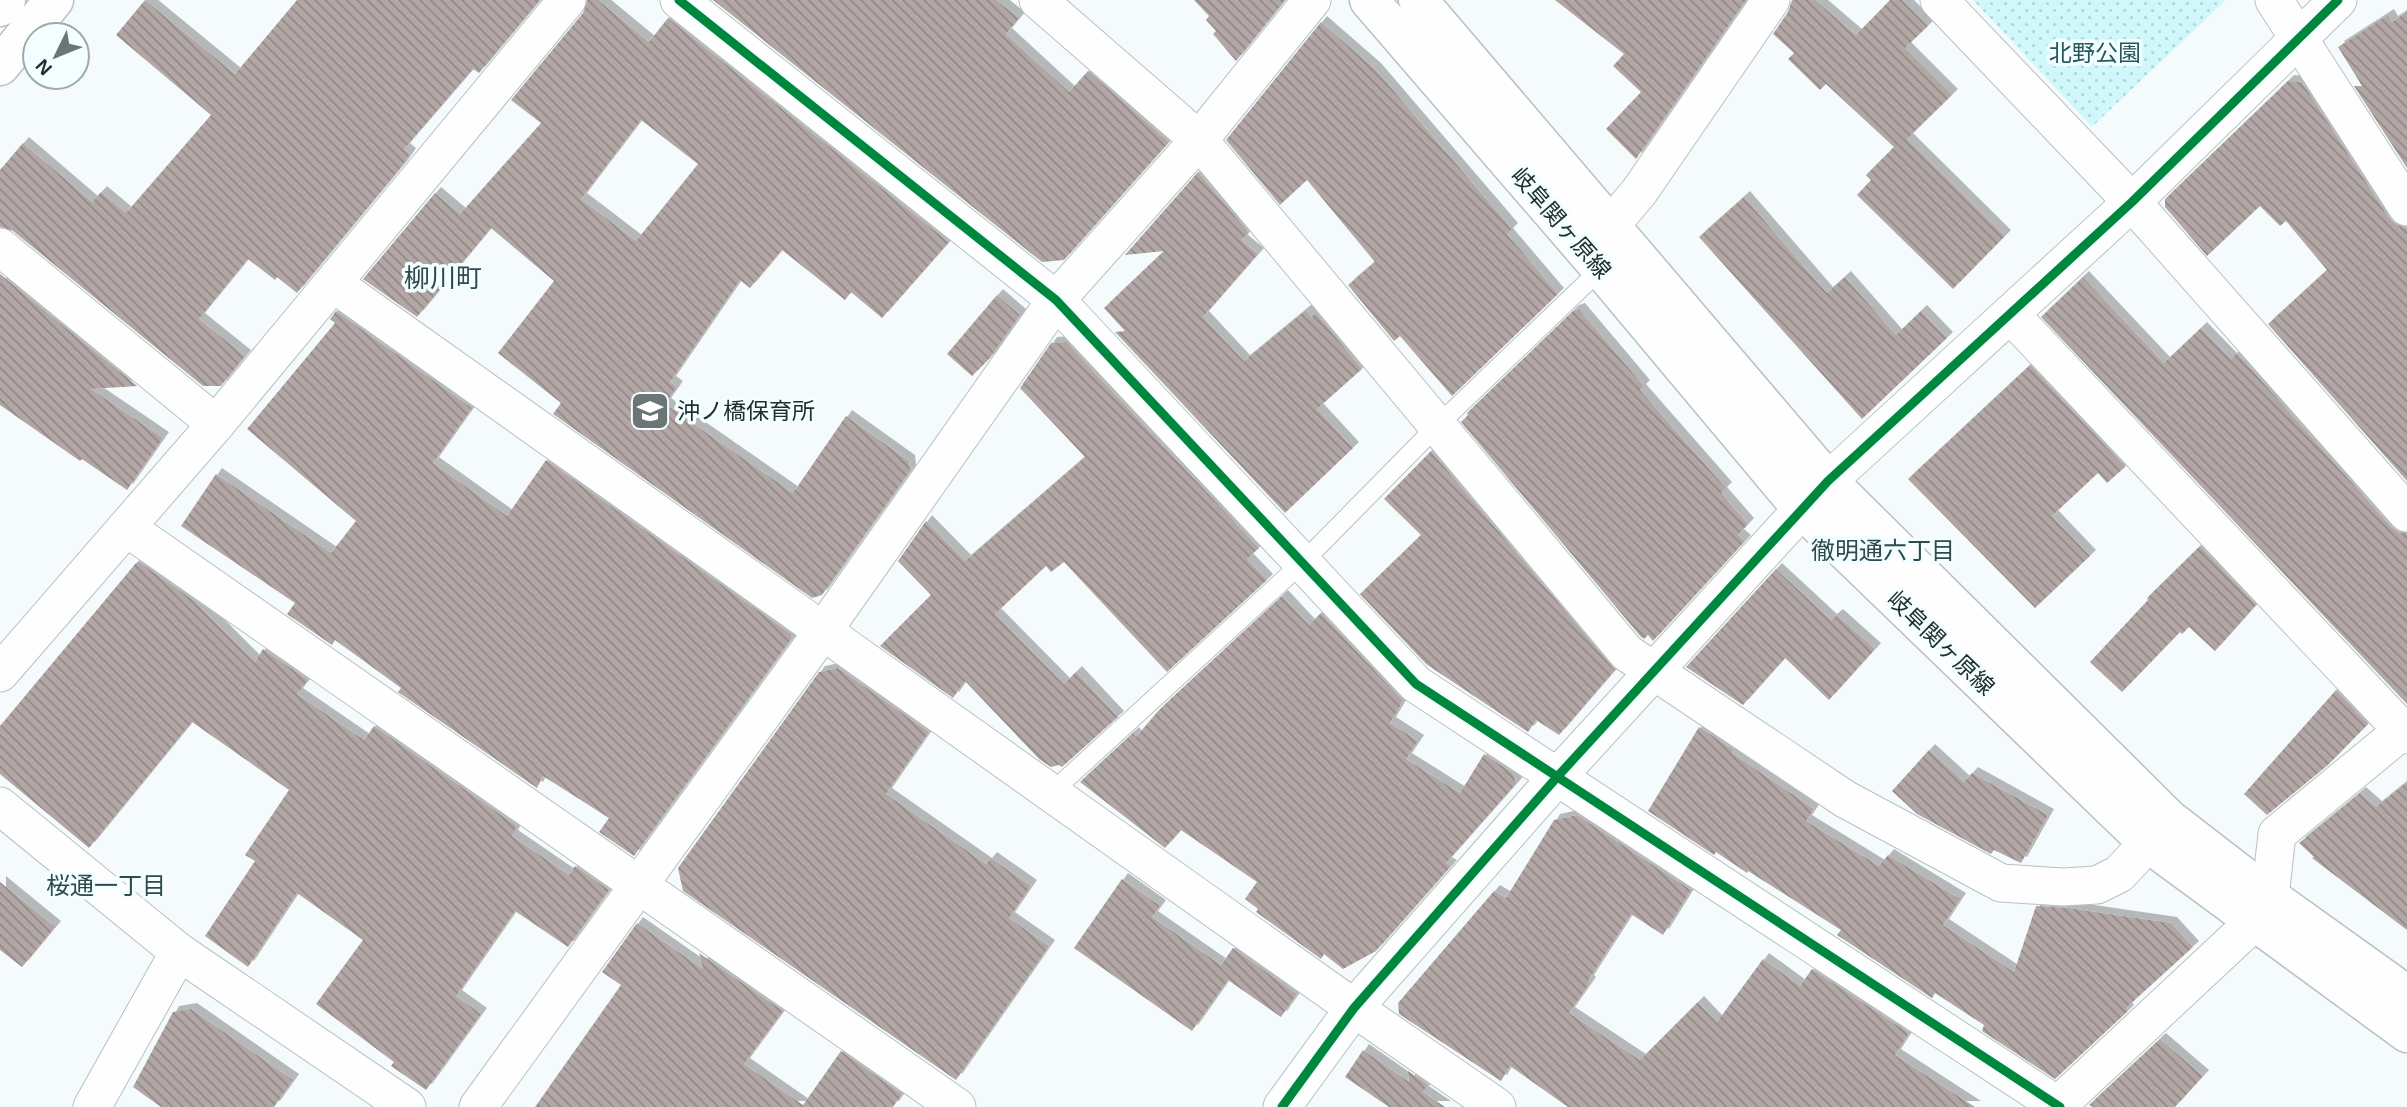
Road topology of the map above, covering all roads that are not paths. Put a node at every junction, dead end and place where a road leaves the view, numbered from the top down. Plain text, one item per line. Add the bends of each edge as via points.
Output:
1 (6, 0) edge
2 (54, 0) edge
3 (567, 0) edge
4 (679, 0) edge
5 (1038, 0) edge
6 (1312, 0) edge
7 (1369, 0) edge
8 (1418, 0) edge
9 (1771, 0) edge
10 (1939, 0) edge
11 (2274, 0) edge
12 (2338, 0) edge
13 (0, 7) edge
14 (2300, 38) junction
15 (0, 66) edge
16 (1199, 140) junction
17 (2132, 202) junction
18 (2407, 207) edge
19 (1611, 225) junction
20 (0, 247) edge
21 (1601, 269) junction
22 (334, 284) junction
23 (1056, 300) junction
24 (2010, 314) junction
25 (216, 425) junction
26 (1438, 425) junction
27 (1829, 481) junction
28 (1802, 509) junction
29 (2407, 513) edge
30 (127, 528) junction
31 (1302, 563) junction
32 (823, 631) junction
33 (1653, 671) junction
34 (0, 673) edge
35 (2405, 731) edge
36 (1558, 776) junction
37 (1052, 792) junction
38 (0, 806) edge
39 (2148, 844) junction
40 (638, 884) junction
41 (2262, 910) junction
42 (179, 952) junction
43 (2407, 995) edge
44 (1354, 1008) junction
45 (2407, 1033) edge
46 (2058, 1106) edge
47 (92, 1107) edge
48 (407, 1107) edge
49 (478, 1107) edge
50 (957, 1107) edge
51 (1282, 1107) edge
52 (1497, 1107) edge

1 - 13 main road
2 - 15 main road
3 - 22 street
4 - 23 street
5 - 16 street
6 - 16 street
7 - 21 main road, 岐阜関ヶ原線
8 - 19 main road, 岐阜関ヶ原線
9 - 19 street via 1639,192
10 - 17 street
11 - 14 street
12 - 14 street
14 - 17 street
14 - 18 street
16 - 23 street
16 - 26 street
17 - 24 street
17 - 29 street
19 - 27 main road, 岐阜関ヶ原線
20 - 25 street
21 - 26 lane
21 - 28 main road, 岐阜関ヶ原線
22 - 25 street
22 - 32 street
23 - 31 street
23 - 32 street
24 - 27 street
24 - 35 street
25 - 30 street
26 - 31 lane
26 - 33 street via 1627,653
27 - 28 street
27 - 41 main road, 岐阜関ヶ原線
28 - 33 street
28 - 39 main road, 岐阜関ヶ原線
30 - 34 street
30 - 40 street
31 - 36 street via 1416,684
31 - 37 lane
32 - 37 street
32 - 40 street
33 - 36 street
33 - 39 street via 1845,799 2001,883 2097,886 2119,874
35 - 41 street via 2277,834
36 - 44 street
36 - 46 street
37 - 44 street
38 - 42 street
39 - 41 main road, 岐阜関ヶ原線
40 - 49 street
40 - 50 street
41 - 43 main road, 岐阜関ヶ原線
41 - 45 main road, 岐阜関ヶ原線
41 - 46 street
42 - 47 street
42 - 48 street
44 - 51 street
44 - 52 street

